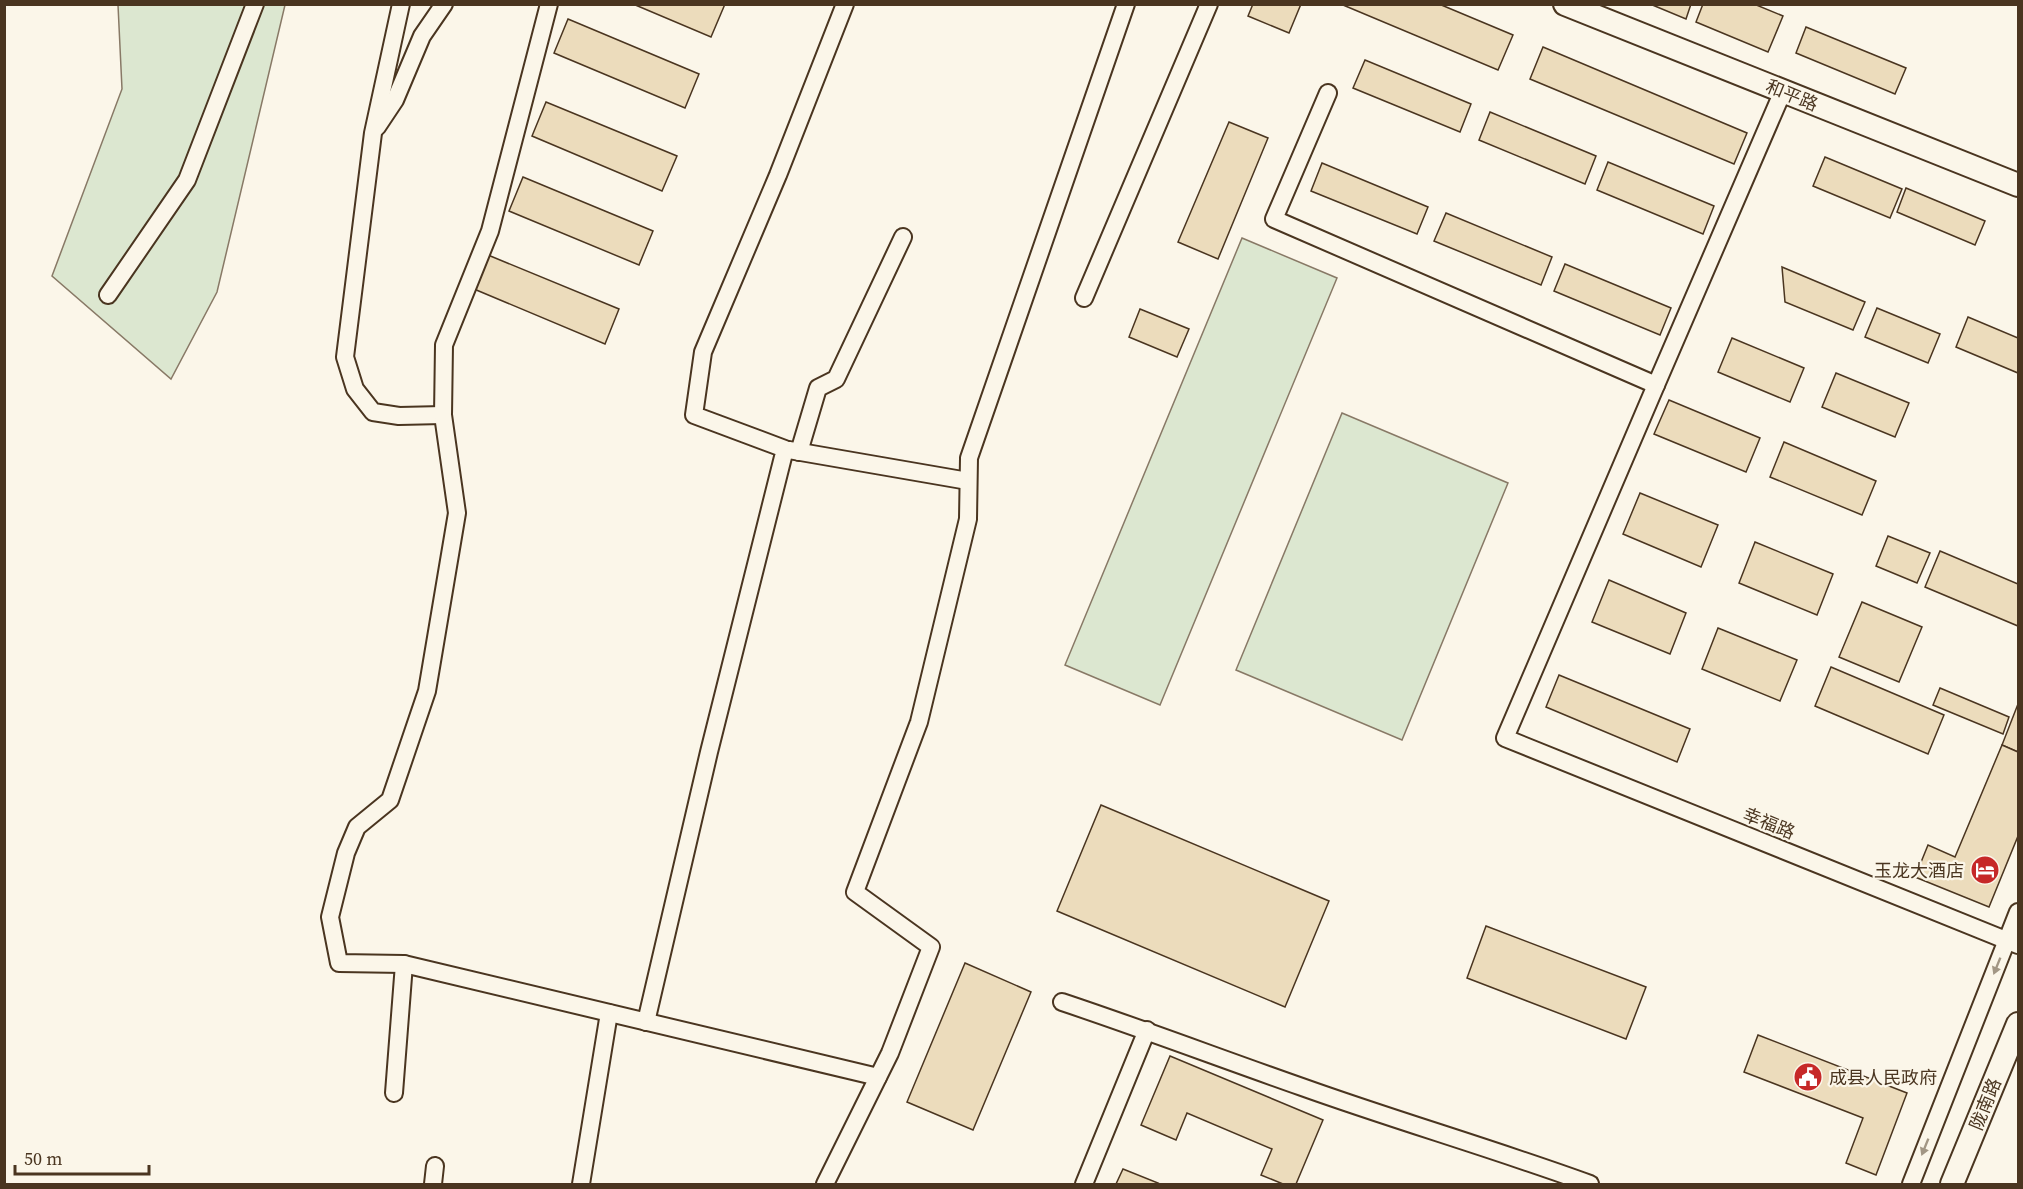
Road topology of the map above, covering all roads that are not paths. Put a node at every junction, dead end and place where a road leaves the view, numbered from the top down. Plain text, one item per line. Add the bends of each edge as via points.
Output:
1 (255, 4) edge
2 (401, 4) edge
3 (444, 4) edge
4 (549, 4) edge
5 (845, 4) edge
6 (1126, 4) edge
7 (1209, 4) edge
8 (1565, 4) edge
9 (1783, 91) junction
10 (1328, 93) dead end
11 (373, 133) junction
12 (2019, 185) edge
13 (903, 237) dead end
14 (108, 295) dead end
15 (1084, 298) dead end
16 (1656, 385) junction
17 (443, 415) junction
18 (792, 450) junction
19 (968, 481) junction
20 (2019, 912) edge
21 (2013, 942) edge
22 (404, 964) junction
23 (1062, 1002) dead end
24 (609, 1013) junction
25 (646, 1022) junction
26 (2019, 1024) edge
27 (1148, 1030) junction
28 (878, 1077) junction
29 (394, 1093) dead end
30 (435, 1166) dead end
31 (433, 1185) edge
32 (581, 1185) edge
33 (825, 1185) edge
34 (1084, 1185) edge
35 (1590, 1185) edge
36 (1911, 1185) edge
37 (1952, 1185) edge

1 - 14 street via 187,180
2 - 11 street
3 - 11 street via 423,36 395,100
4 - 17 street via 490,231 444,345
5 - 18 street via 703,352 694,415
6 - 19 street via 969,458
7 - 15 street
8 - 9 street, 和平路
9 - 12 street, 和平路
9 - 16 street
10 - 16 street via 1274,219
11 - 17 street via 345,357 355,389 374,412
13 - 18 street via 836,379 818,388
16 - 21 street, 幸福路 via 1505,738
17 - 22 street via 457,513 427,691 390,800 357,828 346,853 330,917 339,963
18 - 19 street
18 - 25 street via 709,752
19 - 28 street via 968,519 919,722 855,892 931,946
20 - 21 street
21 -> 36 street
22 - 24 street
22 - 29 street
23 - 27 street
24 - 25 street
24 - 32 street
25 - 28 street
26 - 37 street, 陇南路
27 - 34 street
27 - 35 street via 1302,1088
28 - 33 street
30 - 31 street

